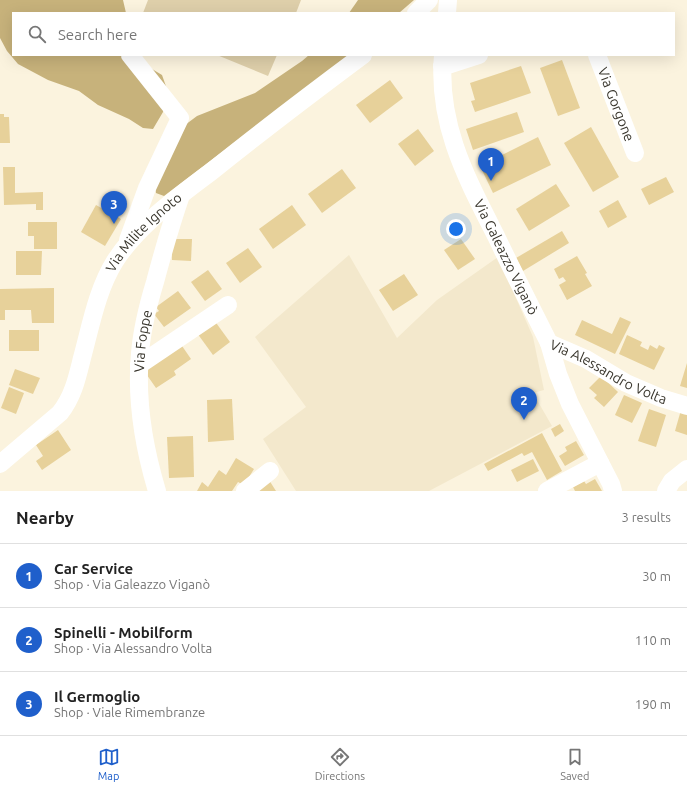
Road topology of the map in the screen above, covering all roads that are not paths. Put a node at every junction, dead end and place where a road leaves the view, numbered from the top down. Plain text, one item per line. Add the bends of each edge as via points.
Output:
1 (429, 0) edge
2 (448, 0) edge
3 (417, 12) edge
4 (447, 12) edge
5 (131, 56) edge
6 (362, 56) edge
7 (476, 56) edge
8 (598, 56) edge
9 (442, 61) edge
10 (635, 153) dead end
11 (182, 194) junction
12 (126, 247) junction
13 (228, 305) dead end
14 (549, 343) junction
15 (139, 365) junction
16 (687, 406) edge
17 (600, 463) junction
18 (0, 464) edge
19 (687, 469) edge
20 (270, 472) dead end
21 (157, 491) edge
22 (245, 491) edge
23 (547, 491) edge
24 (613, 491) edge
25 (666, 491) edge

1 - 3 street
2 - 4 street
5 - 12 street via 180,118 147,188
6 - 11 street, Via Milite Ignoto
7 - 9 street via 448,65
8 - 10 street, Via Gorgone
9 - 14 street, Via Galeazzo Viganò via 445,107 451,138 465,175
11 - 12 street, Via Milite Ignoto via 148,223
11 - 15 street, Via Foppe via 148,306
12 - 18 street, Via Milite Ignoto via 116,260 104,285 73,393 67,404 60,413
13 - 15 street
14 - 16 street, Via Alessandro Volta via 586,359 626,383
14 - 17 street, Via Alessandro Volta via 570,404
15 - 21 street, Via Foppe via 143,428
17 - 23 street
17 - 24 street, Via Alessandro Volta
19 - 25 street via 672,481
20 - 22 street

